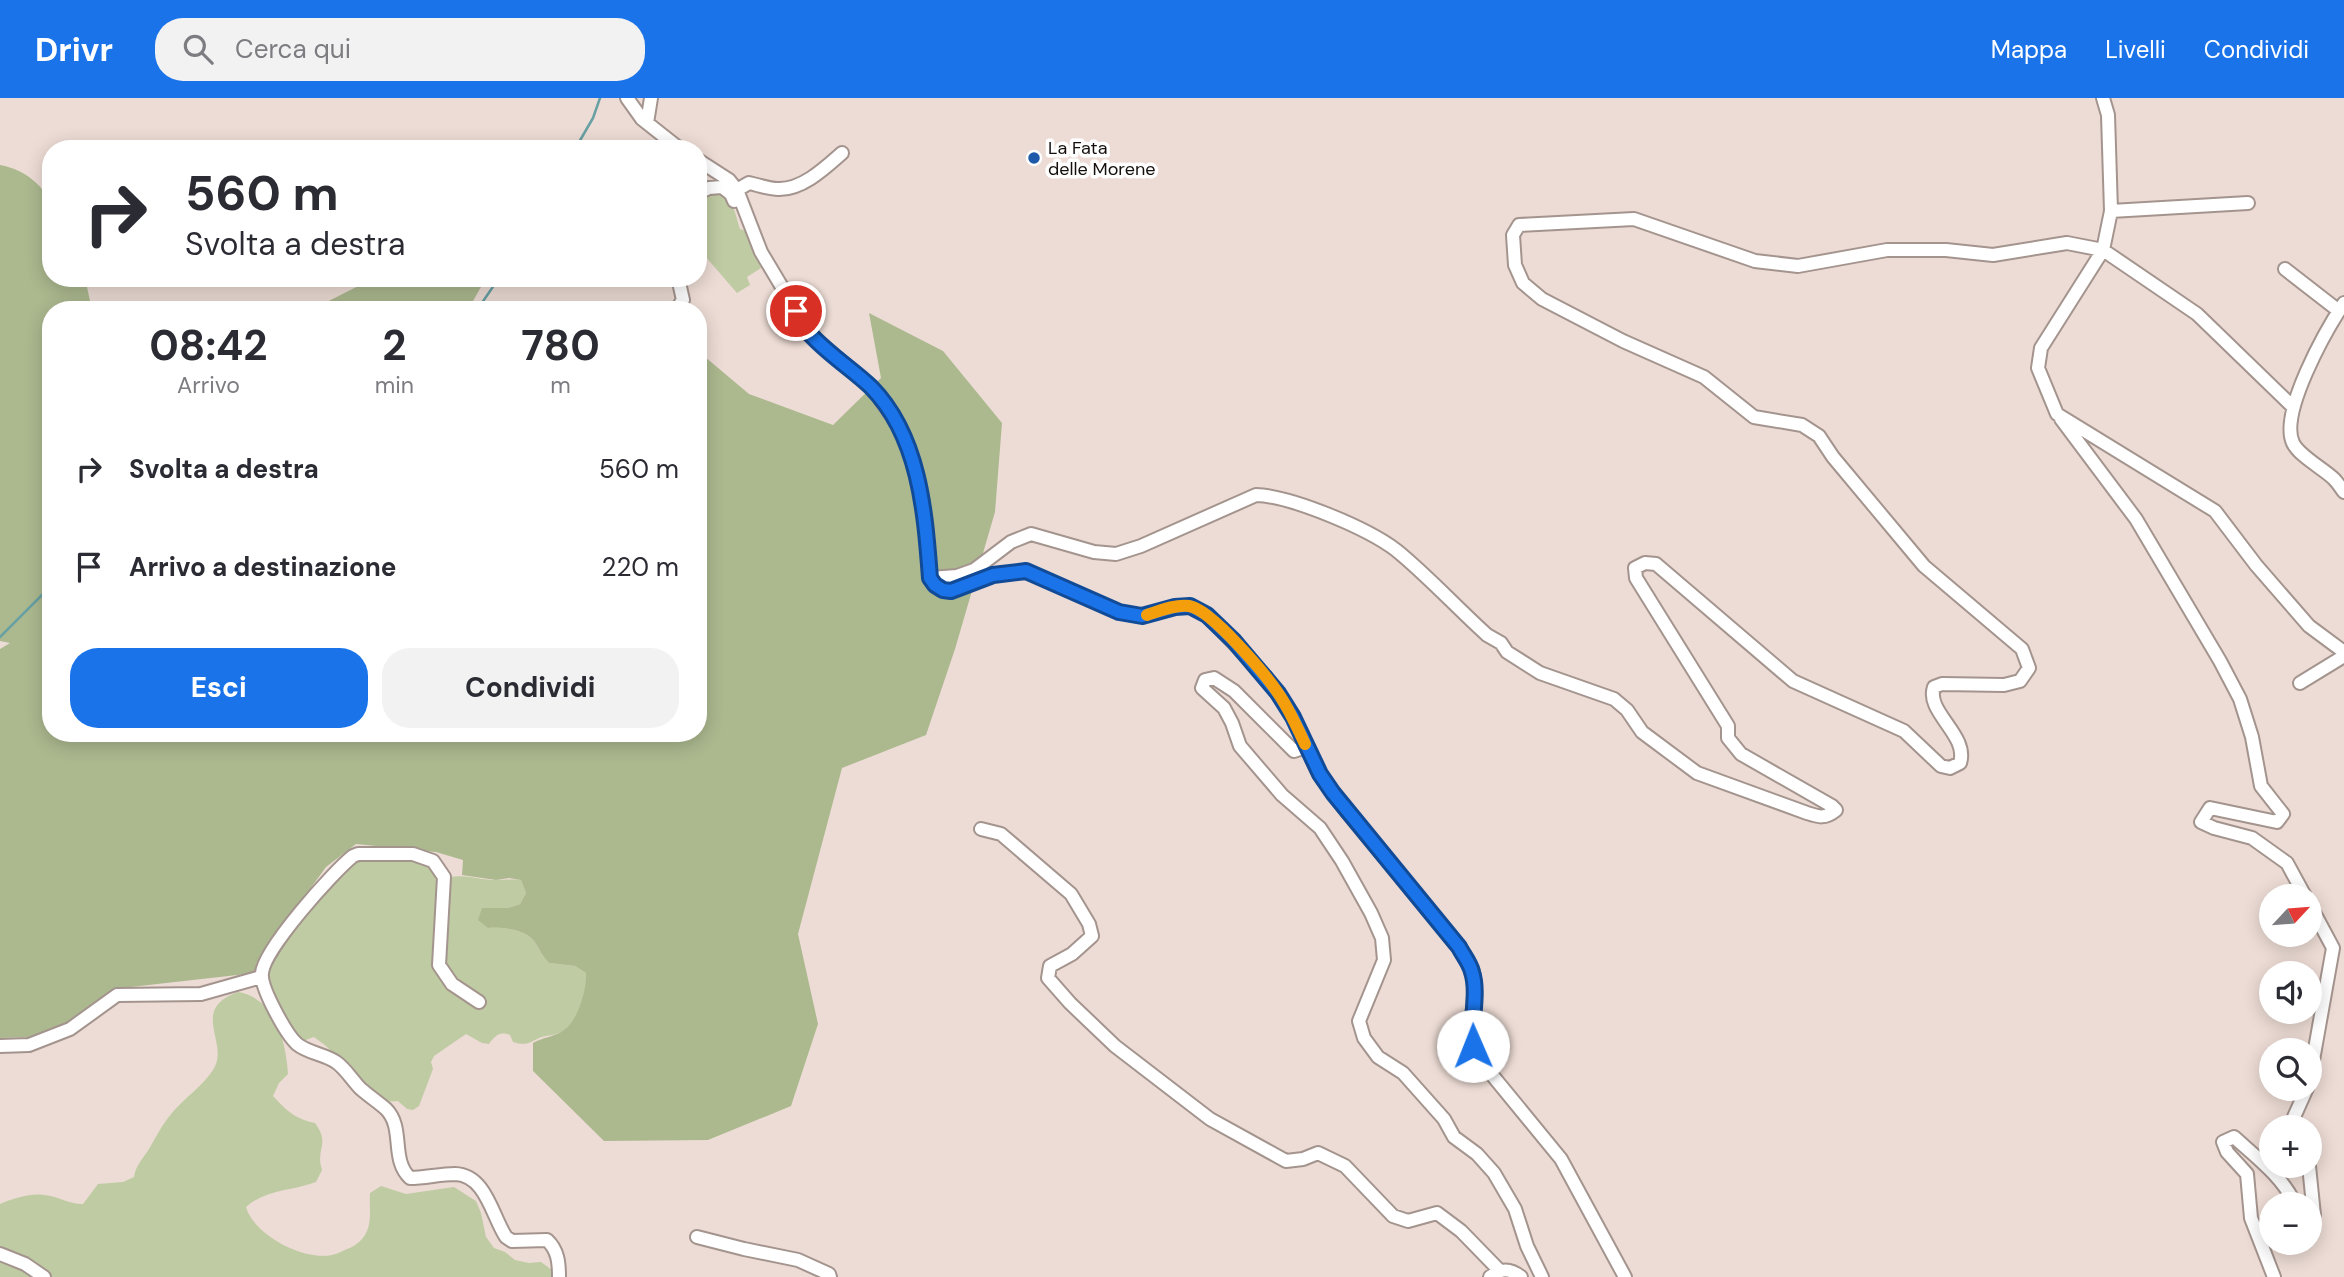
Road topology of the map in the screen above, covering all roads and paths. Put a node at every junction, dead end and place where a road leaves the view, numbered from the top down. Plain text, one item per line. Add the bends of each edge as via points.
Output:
1 (652, 98) edge
2 (2103, 98) edge
3 (629, 101) edge
4 (647, 124) junction
5 (668, 140) edge
6 (842, 153) dead end
7 (707, 166) edge
8 (707, 190) edge
9 (737, 190) junction
10 (2248, 203) dead end
11 (2111, 211) junction
12 (748, 221) junction
13 (2103, 250) junction
14 (2285, 269) dead end
15 (2341, 307) edge
16 (2292, 406) junction
17 (2057, 414) junction
18 (2339, 476) edge
19 (2344, 492) edge
20 (930, 578) junction
21 (2344, 654) edge
22 (2300, 683) dead end
23 (1306, 747) junction
24 (981, 829) dead end
25 (2298, 884) edge
26 (2322, 927) edge
27 (261, 977) junction
28 (479, 1002) dead end
29 (2317, 1038) edge
30 (0, 1046) edge
31 (2288, 1192) edge
32 (697, 1237) dead end
33 (2259, 1239) edge
34 (0, 1254) edge
35 (2265, 1255) edge
36 (1494, 1274) edge
37 (44, 1277) edge
38 (559, 1277) edge
39 (830, 1277) edge
40 (1521, 1277) edge
41 (1542, 1277) edge
42 (1625, 1277) edge
43 (2274, 1277) edge

1 - 4 street
2 - 11 street via 2108,115
3 - 4 street
4 - 5 street
6 - 9 street via 810,179 778,189 749,183
7 - 9 street
8 - 12 street via 726,189 740,220
9 - 12 street
10 - 11 street
11 - 13 street
12 - 20 street via 761,252 810,334 873,389 901,429 926,522
13 - 16 street via 2197,314
13 - 17 street via 2041,348 2038,368
13 - 20 street via 2067,243 1993,255 1888,250 1798,266 1755,261 1634,219 1519,225 1513,235 1515,265 1523,283 1542,299 1704,377 1754,417 1802,425 1819,436 1924,566 2022,649 2029,668 2020,681 1934,687 1935,704 1963,755 1960,763 1950,768 1941,766 1904,731 1793,681 1656,564 1635,568 1636,578 1728,726 1734,747 1832,806 1836,810 1828,816 1807,813 1698,773 1642,732 1614,699 1540,673 1507,652 1378,539 1271,495 1256,495 1116,554 1031,534 1003,546 974,569
14 - 15 street
15 - 16 street
16 - 18 street via 2294,446
17 - 21 street via 2215,511 2309,626
17 - 25 street via 2136,519 2220,661 2240,699 2261,786 2283,814 2277,822 2210,808 2201,822 2252,838 2287,863
18 - 19 street
20 - 23 street via 951,591 993,575 1026,571 1119,612 1142,616 1190,606 1207,615 1266,677 1293,717
21 - 22 street
23 - 41 street via 1294,751 1234,691 1214,678 1205,680 1202,688 1224,708 1240,746 1282,795 1320,828 1371,913 1382,938 1384,960 1359,1021 1364,1038 1378,1057 1403,1073 1454,1137 1494,1172
23 - 42 street via 1347,813 1459,947 1475,985 1473,1046 1560,1159
24 - 36 street via 1001,834 1063,886 1077,904 1092,936 1050,966 1048,978 1115,1046 1247,1142 1286,1161 1318,1153 1345,1166 1393,1216 1408,1221 1437,1213 1461,1230
26 - 29 street via 2333,948
27 - 28 street via 275,946 347,861 358,854 412,855 433,860 444,877 438,954 442,972
27 - 30 street via 201,994 117,995 70,1029 29,1045
27 - 38 street via 289,1035 299,1045 336,1062 394,1120 403,1171 410,1178 458,1174 472,1179 484,1192 506,1237 512,1241 540,1238 553,1245
31 - 33 street via 2234,1137 2223,1142 2247,1174 2251,1218
32 - 39 street via 798,1260
34 - 37 street
35 - 43 street
36 - 40 street via 1511,1270

